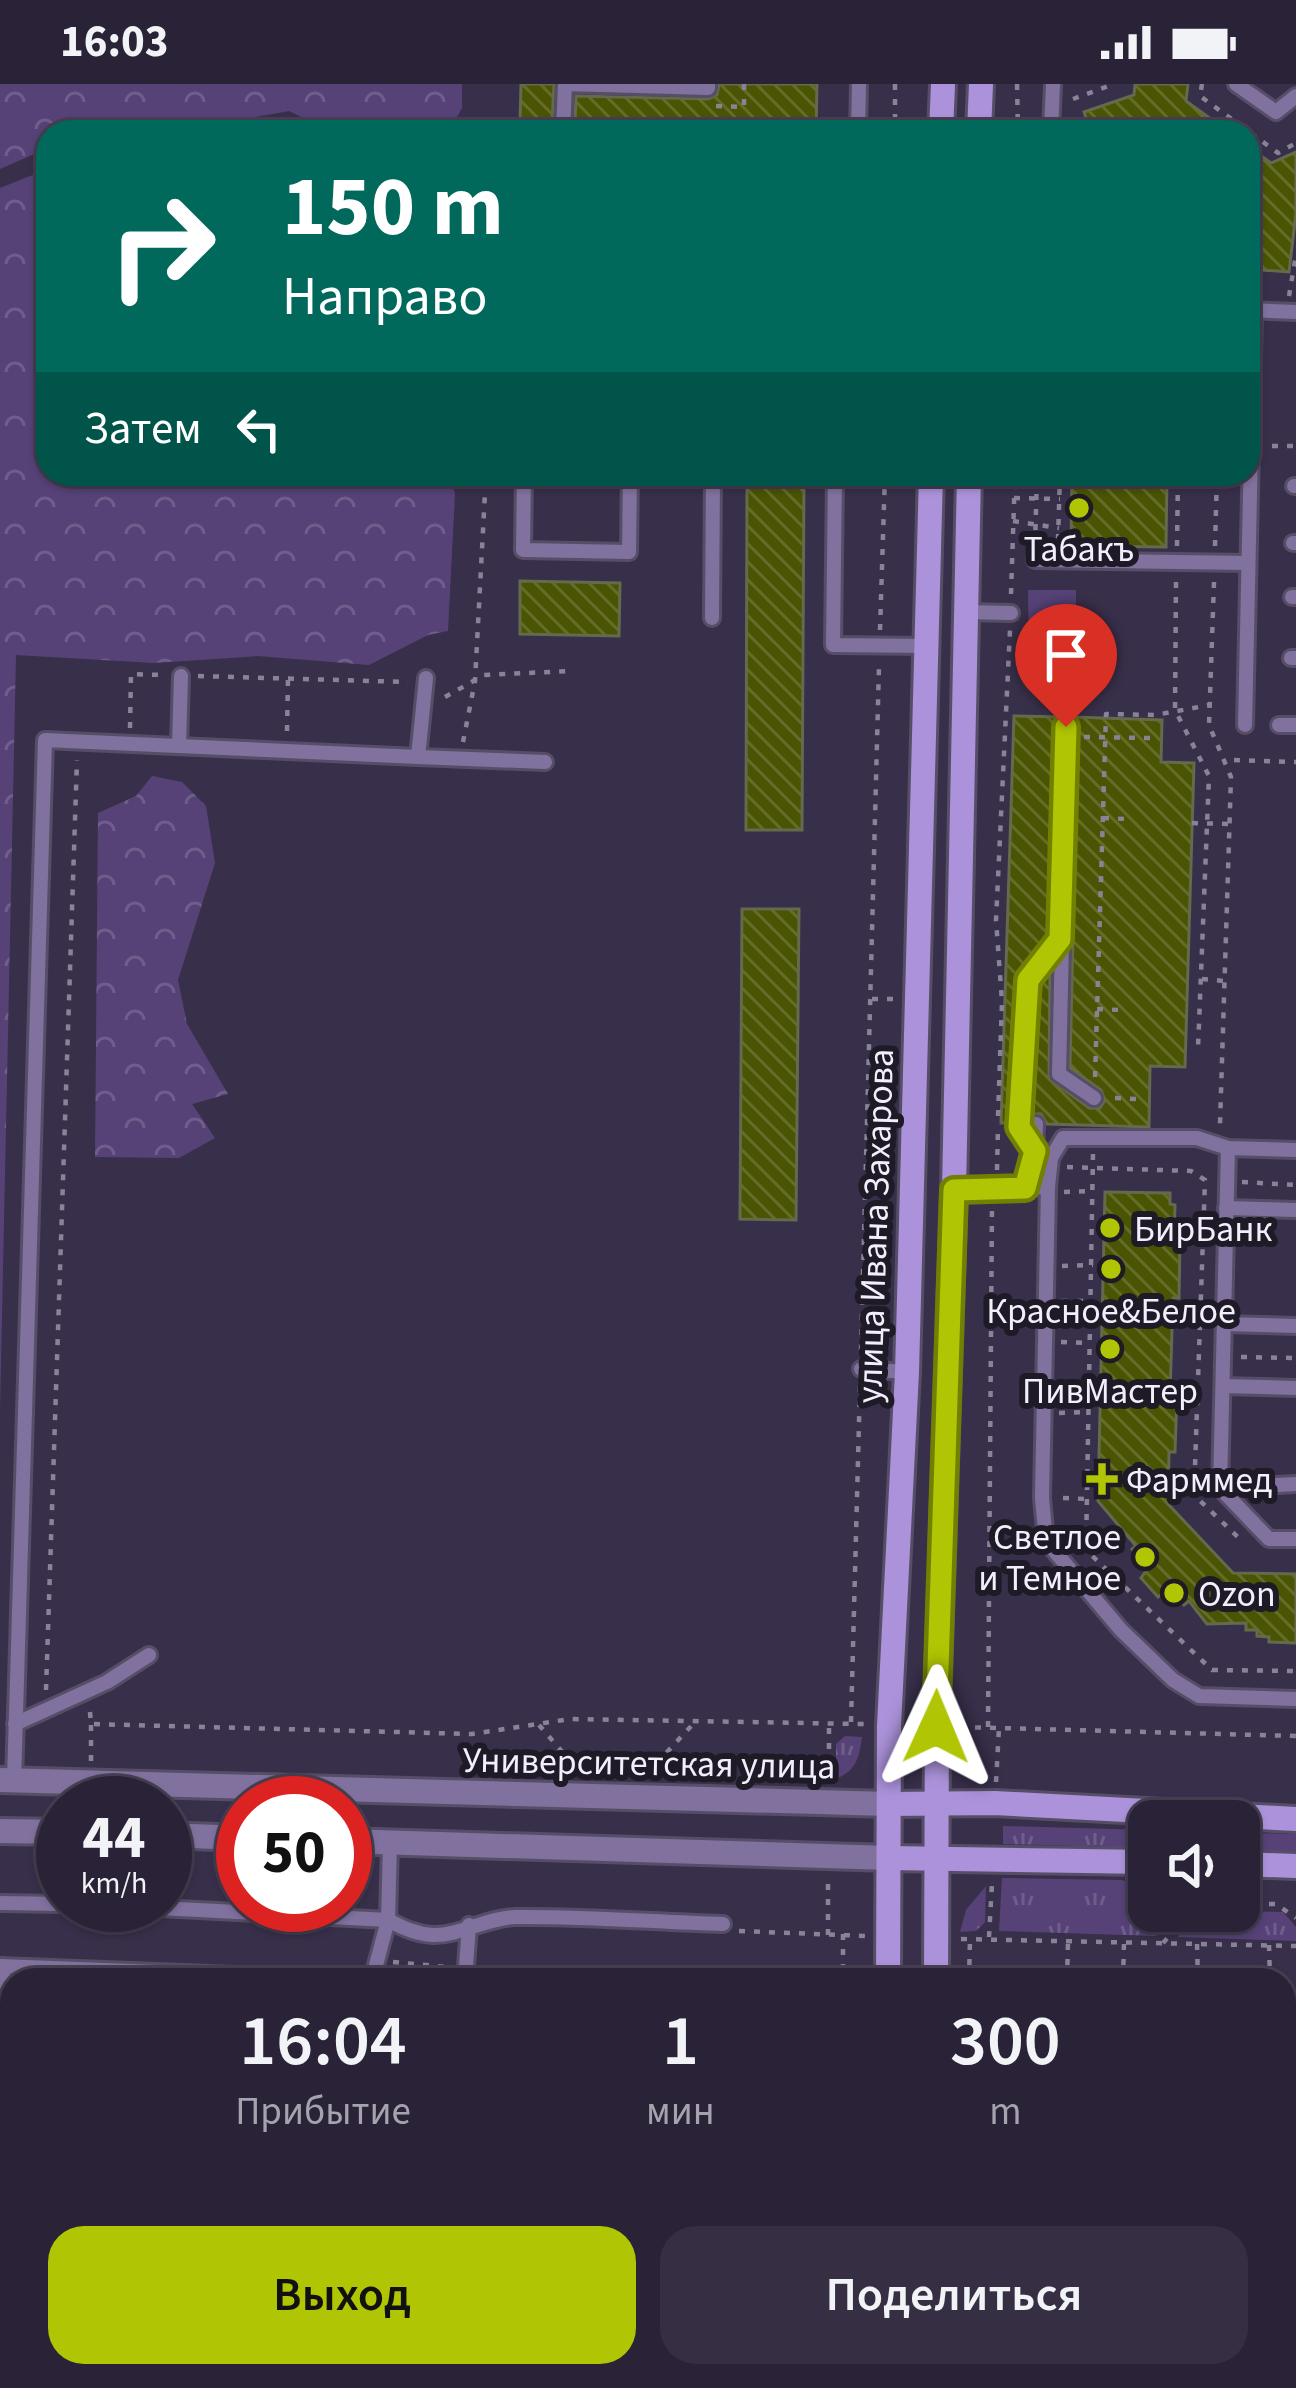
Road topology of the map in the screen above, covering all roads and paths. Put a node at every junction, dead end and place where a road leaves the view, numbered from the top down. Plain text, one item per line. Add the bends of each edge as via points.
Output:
1 (708, 84) edge
2 (859, 84) edge
3 (895, 84) edge
4 (943, 84) edge
5 (981, 84) edge
6 (1017, 84) edge
7 (1053, 84) edge
8 (1114, 84) edge
9 (1202, 84) edge
10 (1236, 84) edge
11 (1296, 96) edge
12 (1069, 101) dead end
13 (564, 120) edge
14 (858, 120) edge
15 (895, 120) edge
16 (942, 120) edge
17 (980, 120) edge
18 (1018, 120) edge
19 (1052, 120) edge
20 (1233, 120) edge
21 (1260, 140) edge
22 (1296, 143) edge
23 (1296, 255) edge
24 (1293, 286) edge
25 (1260, 310) edge
26 (1291, 312) edge
27 (1260, 445) edge
28 (1296, 446) edge
29 (485, 486) edge
30 (524, 486) edge
31 (630, 486) edge
32 (713, 486) edge
33 (835, 486) edge
34 (885, 486) edge
35 (931, 486) edge
36 (970, 486) edge
37 (1015, 486) edge
38 (1036, 486) edge
39 (1060, 486) edge
40 (1178, 486) edge
41 (1217, 486) edge
42 (1251, 486) edge
43 (1014, 498) junction
44 (1036, 498) junction
45 (1060, 499) junction
46 (1167, 502) dead end
47 (1178, 502) junction
48 (1013, 521) junction
49 (1036, 526) junction
50 (1059, 528) junction
51 (1035, 560) joint
52 (1057, 562) junction
53 (1177, 562) junction
54 (1214, 563) junction
55 (1248, 563) junction
56 (965, 612) junction
57 (1011, 613) junction
58 (712, 618) dead end
59 (879, 646) junction
60 (926, 646) junction
61 (570, 671) dead end
62 (181, 676) junction
63 (426, 678) dead end
64 (288, 679) junction
65 (476, 681) junction
66 (394, 682) dead end
67 (422, 702) junction
68 (1210, 705) junction
69 (1174, 710) junction
70 (1245, 725) dead end
71 (1066, 732) joint
72 (1106, 737) junction
73 (1150, 738) dead end
74 (129, 744) junction
75 (178, 746) junction
76 (286, 751) junction
77 (418, 757) junction
78 (94, 758) dead end
79 (1234, 760) dead end
80 (453, 761) junction
81 (544, 762) dead end
82 (1296, 762) edge
83 (1103, 818) junction
84 (1127, 819) dead end
85 (1192, 824) dead end
86 (1207, 824) junction
87 (1229, 824) junction
88 (996, 920) junction
89 (1007, 921) dead end
90 (1060, 939) junction
91 (1202, 980) junction
92 (1224, 981) junction
93 (1097, 1010) junction
94 (1121, 1010) dead end
95 (1186, 1012) dead end
96 (1200, 1012) junction
97 (1198, 1048) dead end
98 (1094, 1098) junction
99 (1137, 1099) dead end
100 (1036, 1124) dead end
101 (1091, 1138) junction
102 (1222, 1147) junction
103 (1296, 1150) edge
104 (1035, 1151) junction
105 (1095, 1166) junction
106 (1049, 1168) junction
107 (1205, 1180) junction
108 (1227, 1181) junction
109 (1296, 1184) edge
110 (1025, 1188) junction
111 (954, 1190) junction
112 (1047, 1190) junction
113 (1094, 1191) junction
114 (992, 1192) junction
115 (1226, 1208) junction
116 (1296, 1210) edge
117 (1093, 1265) junction
118 (1046, 1266) junction
119 (1046, 1301) junction
120 (1092, 1301) junction
121 (1225, 1324) junction
122 (1296, 1326) edge
123 (1045, 1342) junction
124 (1091, 1343) junction
125 (1199, 1356) junction
126 (1224, 1356) junction
127 (1296, 1358) edge
128 (861, 1370) junction
129 (907, 1372) junction
130 (1223, 1386) junction
131 (1296, 1388) edge
132 (1089, 1412) junction
133 (1043, 1413) junction
134 (1296, 1484) edge
135 (1220, 1488) junction
136 (1042, 1498) junction
137 (1087, 1499) junction
138 (1296, 1539) edge
139 (1256, 1555) dead end
140 (149, 1655) dead end
141 (1296, 1671) edge
142 (1296, 1699) edge
143 (46, 1702) dead end
144 (111, 1722) dead end
145 (695, 1722) junction
146 (15, 1724) junction
147 (538, 1724) junction
148 (850, 1724) junction
149 (889, 1726) junction
150 (936, 1727) junction
151 (988, 1728) junction
152 (999, 1728) junction
153 (1296, 1736) edge
154 (7, 1781) edge
155 (995, 1803) junction
156 (890, 1804) junction
157 (937, 1804) junction
158 (1296, 1819) edge
159 (0, 1832) edge
160 (36, 1832) edge
161 (372, 1842) edge
162 (390, 1843) junction
163 (889, 1858) junction
164 (994, 1858) junction
165 (937, 1859) junction
166 (1128, 1861) edge
167 (1260, 1864) edge
168 (1296, 1865) edge
169 (0, 1903) edge
170 (36, 1904) edge
171 (1260, 1904) edge
172 (192, 1910) edge
173 (1296, 1918) edge
174 (388, 1920) junction
175 (723, 1924) joint
176 (469, 1925) junction
177 (1173, 1932) edge
178 (989, 1937) junction
179 (1068, 1942) junction
180 (1124, 1942) junction
181 (1163, 1943) junction
182 (1197, 1944) junction
183 (1269, 1945) junction
184 (1296, 1946) edge
185 (373, 1968) edge
186 (467, 1968) edge
187 (843, 1968) edge
188 (888, 1968) edge
189 (936, 1968) edge
190 (969, 1968) edge
191 (1067, 1968) edge
192 (1124, 1968) edge
193 (1198, 1968) edge
194 (1270, 1968) edge

1 - 13 lane via 565,84
2 - 14 lane
3 - 15 path
4 - 16 main road
5 - 17 main road
6 - 18 path
7 - 19 lane
8 - 12 path
9 - 20 path via 1201,96
10 - 11 lane via 1276,112
21 - 22 path via 1278,153
23 - 24 path
24 - 26 path
25 - 26 lane
27 - 28 path
29 - 65 path
30 - 31 lane via 523,550 629,552
32 - 58 lane
33 - 59 lane via 833,645
34 - 59 path
35 - 60 main road, улица Ивана Захарова
36 - 56 main road, улица Ивана Захарова
37 - 43 path
38 - 44 path
39 - 45 path
40 - 47 path
41 - 54 path
42 - 55 lane
43 - 44 path
43 - 48 path
44 - 45 path
44 - 49 path
45 - 50 path
46 - 47 path
47 - 53 path
48 - 49 path
48 - 57 path
49 - 50 path
49 - 51 path
50 - 52 path
51 - 52 lane
52 - 53 lane
53 - 54 lane
53 - 69 path
54 - 55 lane
54 - 68 path
55 - 70 lane
56 - 57 lane
56 - 111 main road, улица Ивана Захарова
57 - 88 path
59 - 60 lane
59 - 128 path
60 - 129 main road, улица Ивана Захарова
61 - 65 path via 512,671
62 - 64 path
62 - 74 path via 131,674
62 - 75 lane
63 - 67 lane
64 - 66 path
64 - 76 path
65 - 67 path
65 - 80 path
67 - 77 lane
68 - 69 path
68 - 87 path via 1209,725 1231,777
69 - 72 path via 1106,714
69 - 86 path via 1209,776
71 - 72 path
71 - 90 lane
72 - 73 path
72 - 83 path
74 - 75 lane
74 - 146 lane via 45,740
75 - 76 lane
76 - 77 lane
77 - 80 lane
78 - 143 path via 77,757
79 - 82 path
80 - 81 lane
83 - 84 path
83 - 93 path
85 - 86 path
86 - 87 path
86 - 91 path
87 - 92 path
88 - 89 path
88 - 114 path via 1001,1002
90 - 98 lane via 1059,1073
90 - 104 lane via 1028,980 1019,1127
91 - 92 path
91 - 96 path
92 - 102 path
93 - 94 path
93 - 98 path
95 - 96 path
96 - 97 path
98 - 99 path
100 - 104 lane
101 - 102 lane via 1197,1138
101 - 105 path
101 - 106 lane via 1064,1138
102 - 103 lane
102 - 107 path
102 - 108 lane
104 - 110 lane
105 - 106 path
105 - 107 path via 1191,1171
105 - 113 path
106 - 112 lane
107 - 125 path
108 - 109 path
108 - 115 lane
110 - 112 lane
110 - 114 lane
111 - 114 lane
111 - 150 main road, улица Ивана Захарова
112 - 113 path
112 - 118 lane
113 - 117 path
114 - 151 path
115 - 116 lane
115 - 121 lane
117 - 118 path
117 - 120 path
118 - 119 lane
119 - 120 path
119 - 123 lane
120 - 124 path
121 - 122 lane
121 - 126 lane
123 - 124 path
123 - 133 lane
124 - 132 path
125 - 126 path
125 - 139 path via 1194,1495
126 - 127 path
126 - 130 lane
128 - 129 lane
128 - 148 path
129 - 149 main road, улица Ивана Захарова
130 - 131 lane
130 - 135 lane
132 - 133 path
132 - 137 path
133 - 136 lane
134 - 135 lane
135 - 138 lane via 1269,1539
136 - 137 path
136 - 142 lane via 1046,1541 1173,1680 1198,1696
137 - 141 path via 1086,1550 1212,1670
140 - 146 lane
144 - 147 path via 472,1734
145 - 147 path
145 - 147 path via 655,1765 571,1762
145 - 148 path
146 - 154 lane
148 - 149 path
149 - 156 main road, улица Ивана Захарова
150 - 151 path
150 - 157 main road, улица Ивана Захарова
151 - 152 path
152 - 153 path
152 - 155 path
154 - 156 street, Университетская улица
155 - 157 main road, Университетская улица
155 - 158 main road, Университетская улица
156 - 157 main road, Университетская улица
156 - 163 main road, улица Ивана Захарова
157 - 165 main road, улица Ивана Захарова
159 - 160 street
161 - 162 street
162 - 163 street
162 - 174 lane
163 - 165 main road
163 - 188 main road, улица Ивана Захарова
164 - 165 main road
164 - 166 main road
164 - 178 path
165 - 189 main road, улица Ивана Захарова
167 - 168 main road
169 - 170 lane
171 - 173 path
172 - 174 lane
174 - 176 lane via 429,1935
174 - 185 lane
175 - 176 lane via 511,1917
175 - 187 path via 843,1934
176 - 186 lane
177 - 181 path
178 - 179 path
178 - 190 path via 970,1939
179 - 180 path
179 - 191 path
180 - 181 path
180 - 192 path
181 - 182 path
182 - 183 path
182 - 193 path
183 - 184 path
183 - 194 path

